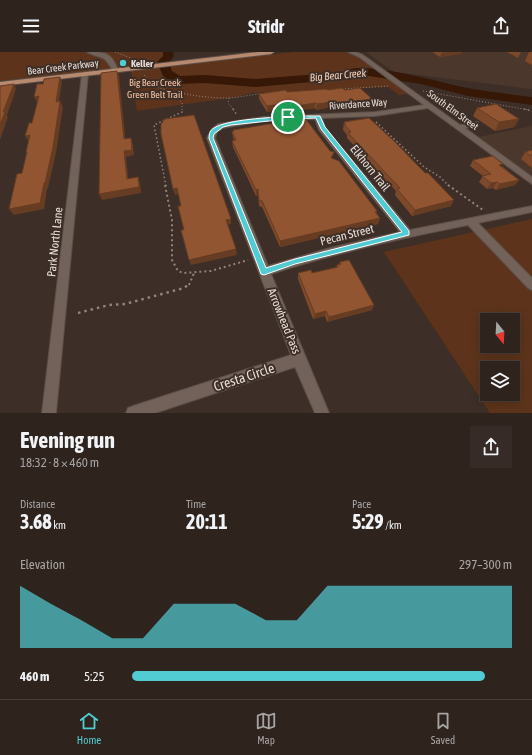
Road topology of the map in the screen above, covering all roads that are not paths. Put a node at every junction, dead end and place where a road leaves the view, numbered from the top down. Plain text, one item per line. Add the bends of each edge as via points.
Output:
1 (90, 52) edge
2 (271, 52) edge
3 (351, 52) edge
4 (360, 54) edge
5 (116, 70) junction
6 (85, 74) junction
7 (0, 84) edge
8 (429, 106) junction
9 (318, 116) junction
10 (263, 119) joint
11 (459, 127) junction
12 (482, 129) dead end
13 (532, 181) edge
14 (532, 209) edge
15 (470, 221) junction
16 (407, 233) junction
17 (264, 272) junction
18 (532, 285) edge
19 (299, 359) junction
20 (49, 413) edge
21 (133, 413) edge
22 (322, 413) edge

1 - 5 street via 108,55
2 - 5 main road, Bear Creek Parkway
3 - 4 street, South Elm Street
4 - 8 street, South Elm Street via 381,70 392,83
5 - 6 main road, Bear Creek Parkway
6 - 7 main road, Bear Creek Parkway
6 - 20 street, Park North Lane
8 - 9 street, Riverdance Way via 380,113
8 - 11 street, South Elm Street
9 - 10 street, Riverdance Way
9 - 16 street, Elkhorn Trail via 322,128
10 - 17 street, Arrowhead Pass via 221,126 211,133 211,138
11 - 12 street via 472,122
11 - 13 street, South Elm Street
14 - 15 street, Pecan Street
15 - 16 street, Pecan Street
15 - 18 street
16 - 17 street, Pecan Street via 303,259
17 - 19 street, Arrowhead Pass
19 - 21 street, Cresta Circle
19 - 22 street

